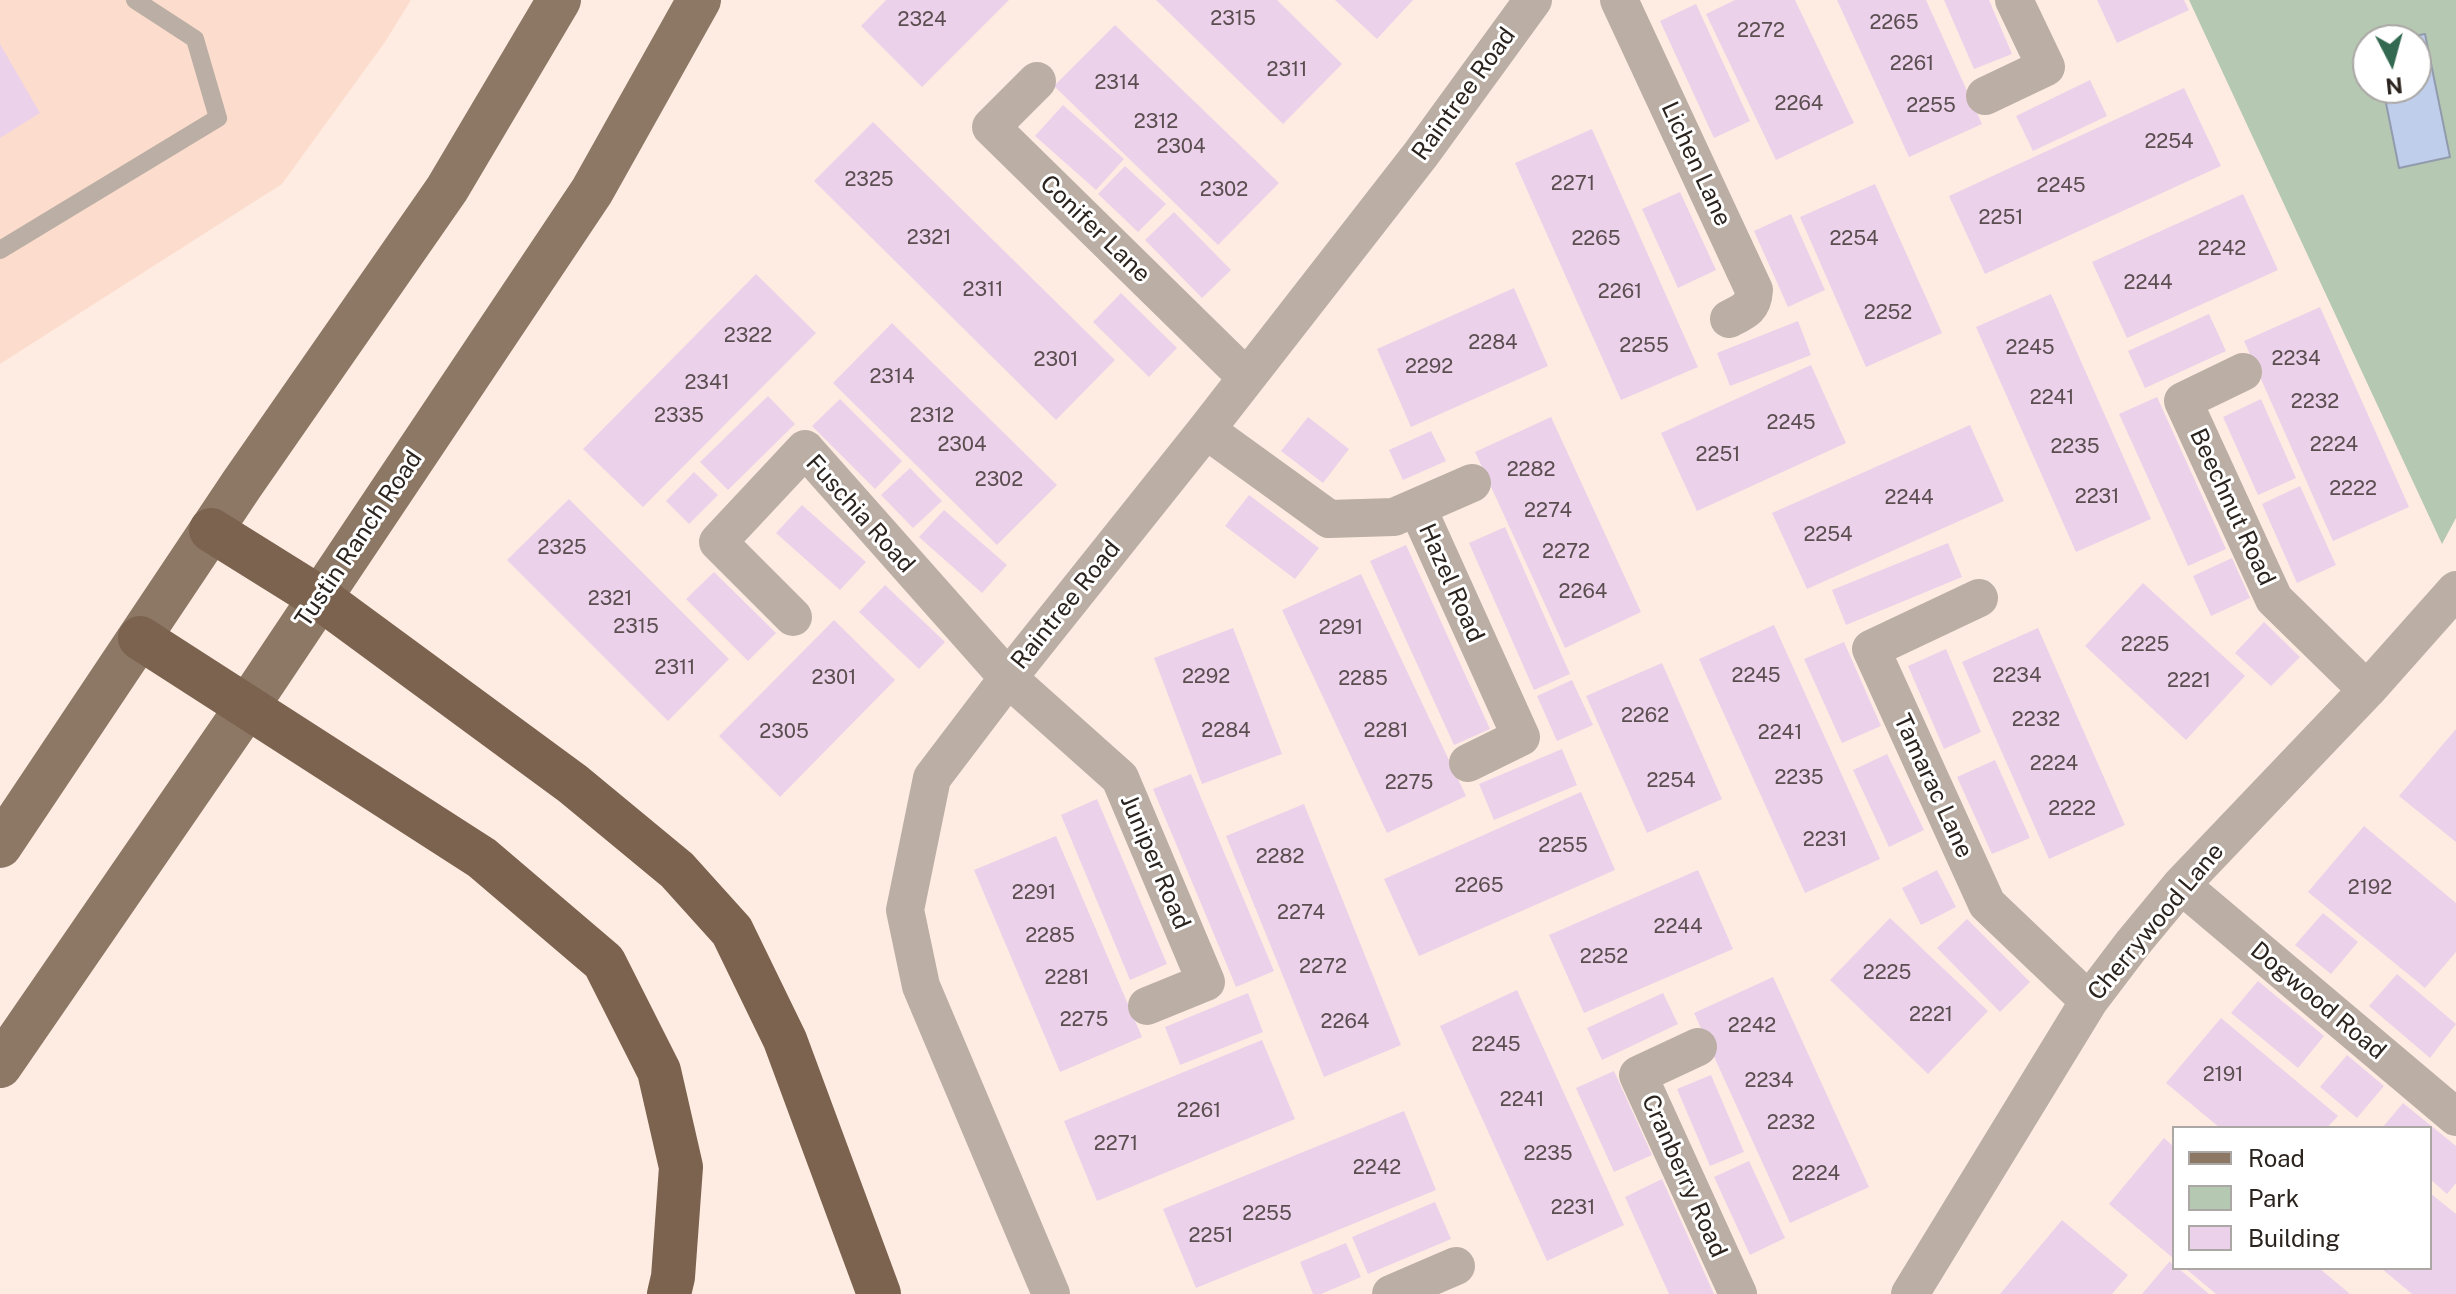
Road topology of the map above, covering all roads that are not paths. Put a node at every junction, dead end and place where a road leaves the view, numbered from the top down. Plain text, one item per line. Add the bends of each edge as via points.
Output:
1 (135, 0) edge
2 (559, 0) edge
3 (699, 0) edge
4 (1533, 0) edge
5 (1619, 0) edge
6 (2014, 0) edge
7 (1037, 81) dead end
8 (1985, 96) dead end
9 (0, 250) edge
10 (1729, 319) dead end
11 (2243, 372) dead end
12 (1246, 377) junction
13 (1206, 430) junction
14 (1472, 483) dead end
15 (1417, 507) junction
16 (211, 530) junction
17 (2456, 590) edge
18 (320, 598) junction
19 (1979, 598) dead end
20 (793, 617) dead end
21 (140, 638) junction
22 (1008, 678) junction
23 (2367, 690) junction
24 (247, 707) junction
25 (1468, 763) dead end
26 (0, 846) edge
27 (2181, 885) junction
28 (2089, 1001) junction
29 (1147, 1006) dead end
30 (1698, 1047) dead end
31 (0, 1066) edge
32 (2456, 1117) edge
33 (1456, 1266) dead end
34 (669, 1294) edge
35 (879, 1294) edge
36 (1051, 1294) edge
37 (1391, 1294) edge
38 (1738, 1294) edge
39 (1910, 1294) edge

1 - 9 lane via 195,39 218,118
2 - 16 main road via 447,189
3 - 18 main road, Tustin Ranch Road via 592,191
4 - 12 street, Raintree Road via 1421,154
5 - 10 street, Lichen Lane via 1754,290 1747,310
6 - 8 street via 2046,67
7 - 12 street, Conifer Lane via 991,127
11 - 23 street, Beechnut Road via 2183,401 2274,599
12 - 13 street, Raintree Road
13 - 15 street, Hazel Road via 1329,519 1394,517
13 - 22 street, Raintree Road
14 - 15 street
15 - 25 street, Hazel Road via 1521,737
16 - 18 highway
16 - 21 main road
17 - 23 street, Cherrywood Lane
18 - 24 main road, Tustin Ranch Road
18 - 35 highway via 573,784 677,870 732,931 785,1040
19 - 28 street, Tamarac Lane via 1871,649 1987,904
20 - 22 street, Fuschia Road via 718,542 805,449
21 - 24 highway
21 - 26 main road
22 - 29 street, Juniper Road via 1120,778 1206,982
22 - 36 street, Raintree Road via 932,778 905,910 921,986
23 - 27 street, Cherrywood Lane
24 - 31 main road, Tustin Ranch Road
24 - 34 highway via 482,858 604,962 659,1071 681,1167
27 - 28 street, Cherrywood Lane
27 - 32 street, Dogwood Road
28 - 39 street, Cherrywood Lane
30 - 38 street, Cranberry Road via 1638,1075
33 - 37 street

